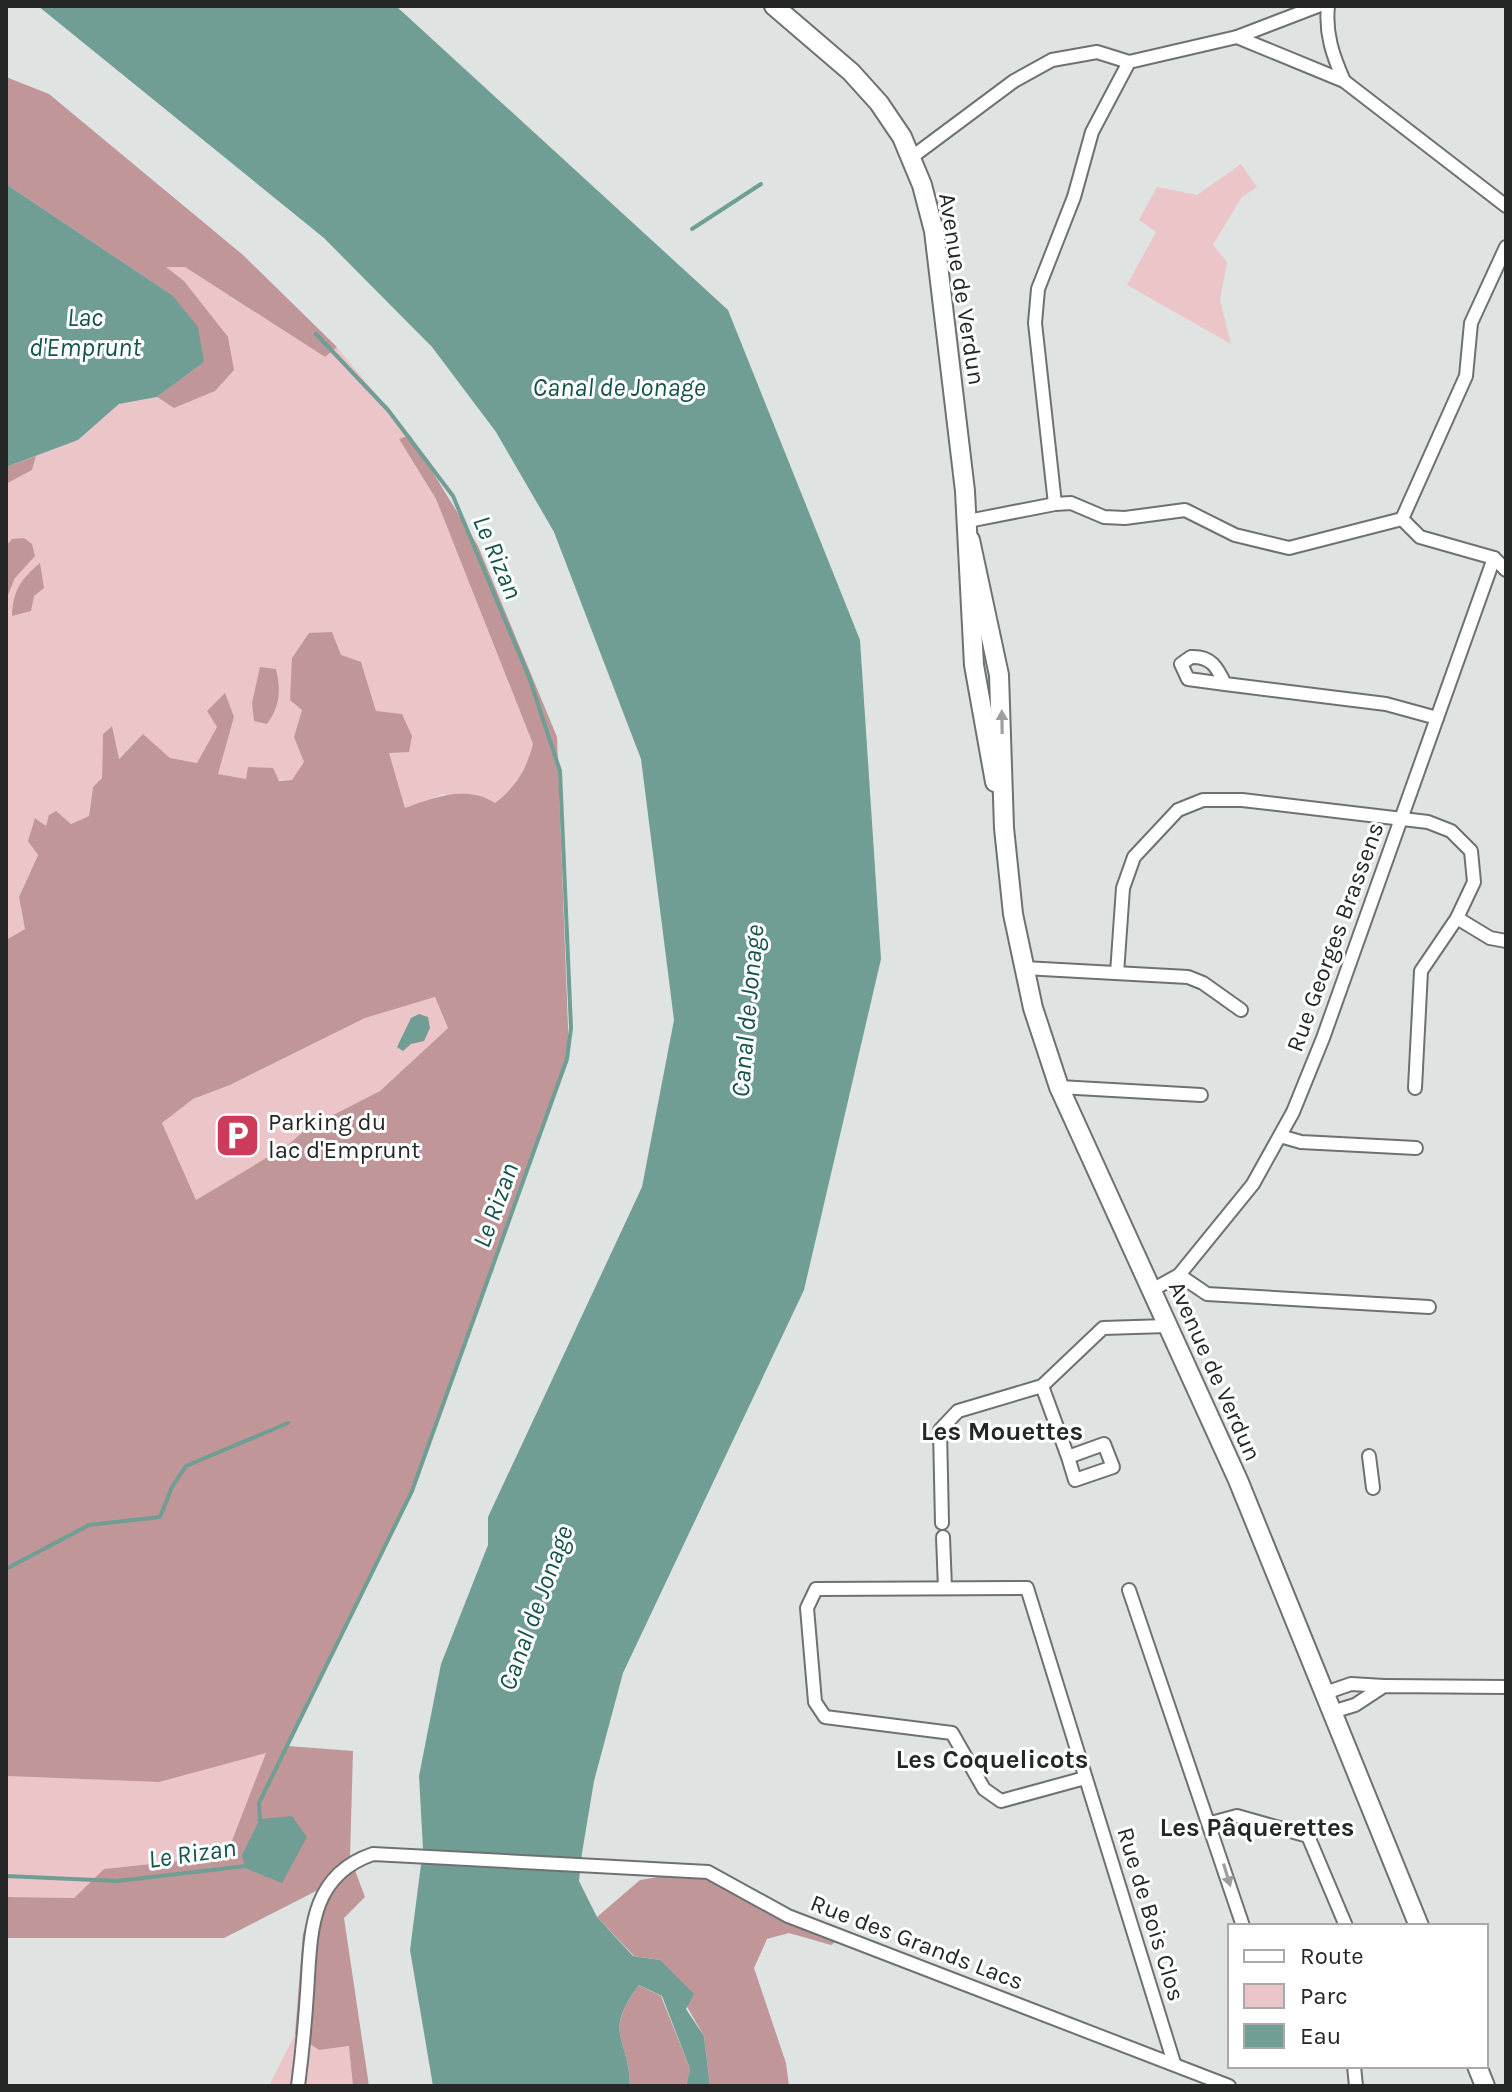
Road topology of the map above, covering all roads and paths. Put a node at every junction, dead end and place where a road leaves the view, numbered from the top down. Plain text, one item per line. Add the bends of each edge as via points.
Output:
1 (774, 6) edge
2 (1318, 6) edge
3 (1328, 6) edge
4 (1237, 37) junction
5 (1129, 62) junction
6 (1344, 81) junction
7 (912, 157) junction
8 (1506, 206) edge
9 (1506, 247) edge
10 (1055, 504) junction
11 (1402, 519) junction
12 (968, 521) junction
13 (1494, 558) junction
14 (1506, 570) edge
15 (1225, 684) dead end
16 (1437, 718) junction
17 (1401, 819) junction
18 (1457, 918) junction
19 (1506, 941) edge
20 (1024, 968) junction
21 (1117, 973) junction
22 (1241, 1010) dead end
23 (1059, 1087) junction
24 (1415, 1088) dead end
25 (1201, 1095) dead end
26 (1280, 1136) junction
27 (1416, 1148) dead end
28 (1179, 1275) junction
29 (1152, 1290) junction
30 (1429, 1307) dead end
31 (1167, 1326) junction
32 (1042, 1386) junction
33 (1369, 1456) dead end
34 (1068, 1457) dead end
35 (1373, 1488) dead end
36 (942, 1523) dead end
37 (943, 1537) dead end
38 (945, 1588) junction
39 (1129, 1590) dead end
40 (1384, 1686) junction
41 (1506, 1687) edge
42 (1325, 1693) junction
43 (1332, 1712) junction
44 (1085, 1778) junction
45 (1211, 1823) junction
46 (1242, 1924) edge
47 (1345, 1924) edge
48 (1418, 1924) edge
49 (1174, 2063) junction
50 (298, 2086) edge
51 (1229, 2086) edge

1 - 7 main road, Avenue de Verdun via 851,72 879,103
2 - 4 street
3 - 6 street via 1326,26
4 - 5 street
4 - 6 street
5 - 7 street via 1097,52 1052,60 1014,81
5 - 10 street via 1092,132 1074,197 1038,289 1035,323
6 - 8 street
7 - 12 main road, Avenue de Verdun via 934,231
9 - 11 street via 1471,323 1466,376
10 - 11 street via 1071,503 1104,517 1125,518 1185,510 1235,535 1289,548
10 - 12 street
11 - 13 street via 1420,537
12 - 20 main road, Avenue de Verdun via 974,665
13 - 14 street
13 - 16 street, Rue Georges Brassens
15 - 16 street via 1386,704
16 - 17 street, Rue Georges Brassens
17 - 18 street via 1451,831 1471,851 1474,882
17 - 21 street via 1242,800 1203,800 1178,810 1134,857 1123,888
17 - 26 street, Rue Georges Brassens via 1323,1038
18 - 19 street via 1490,938
18 - 24 street via 1421,971
20 - 21 street
20 - 23 main road, Avenue de Verdun
21 - 22 street via 1188,977
23 - 25 street
23 - 29 main road, Avenue de Verdun
26 - 27 street via 1301,1142
26 - 28 street, Rue Georges Brassens via 1253,1184
28 - 29 street, Rue Georges Brassens
28 - 30 street via 1207,1294
29 - 31 main road, Avenue de Verdun
31 - 32 street via 1103,1328
31 - 42 main road, Avenue de Verdun via 1238,1480
32 - 34 street
32 - 36 street via 958,1411 940,1430
33 - 35 street
37 - 38 street
38 - 44 street, Rue de Bois Clos via 1027,1588
38 - 44 street, Rue de Bois Clos via 816,1589 807,1608 815,1702 825,1717 952,1733 984,1789 1001,1801
39 - 45 street
40 - 41 street
40 - 42 street via 1351,1684
40 - 43 street via 1355,1705
42 - 43 main road, Avenue de Verdun
43 - 48 main road, Avenue de Verdun
44 - 49 street, Rue de Bois Clos
45 -> 46 street
45 - 47 street via 1237,1816 1308,1836
49 - 50 street, Rue des Grands Lacs via 788,1916 708,1872 373,1854 338,1872 323,1895 310,1934
49 - 51 street, Rue des Grands Lacs

